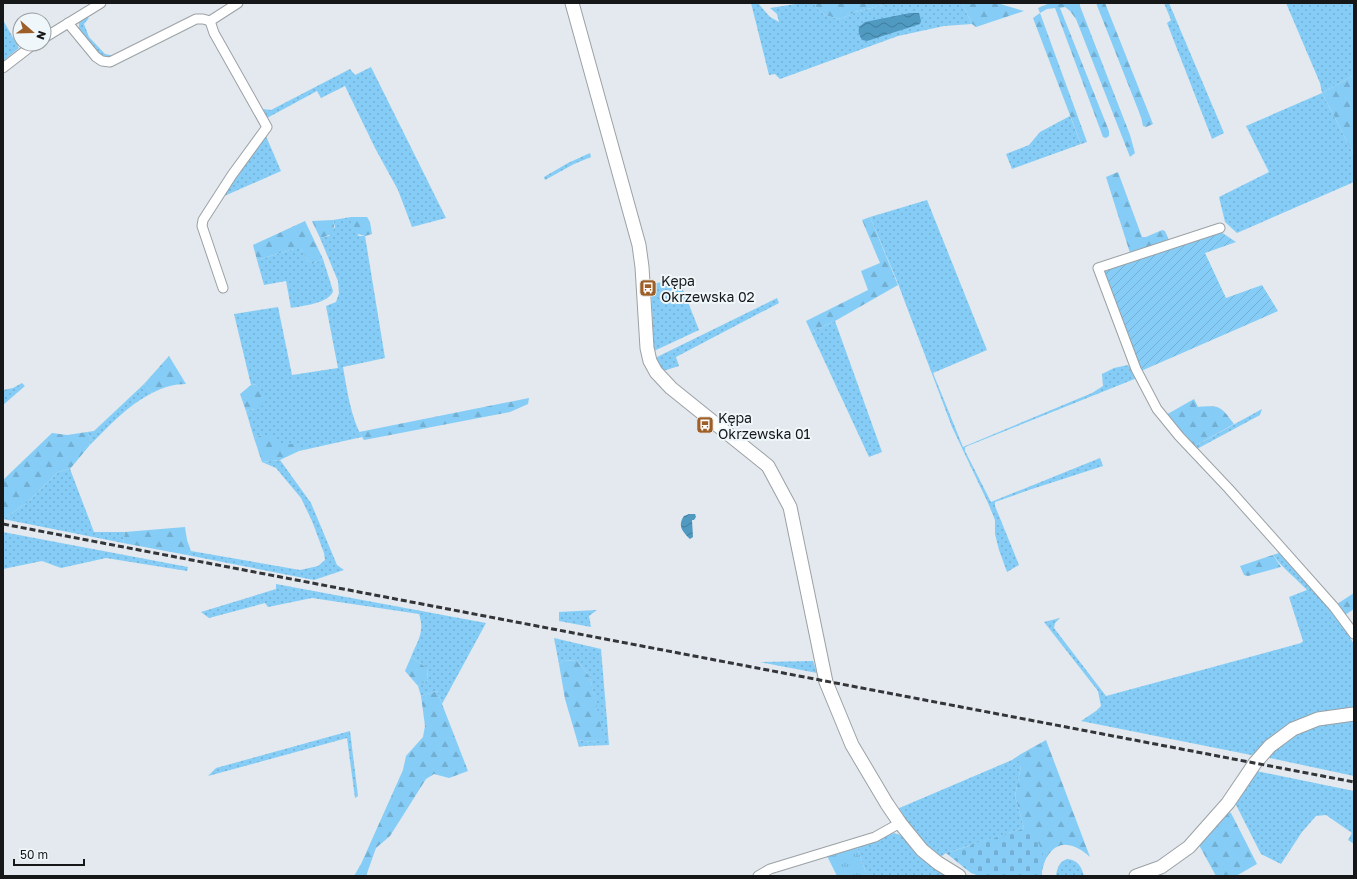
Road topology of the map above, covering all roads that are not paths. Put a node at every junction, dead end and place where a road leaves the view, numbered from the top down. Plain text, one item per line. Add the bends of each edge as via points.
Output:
1 (101, 3) edge
2 (238, 3) edge
3 (572, 3) edge
4 (210, 22) junction
5 (68, 23) junction
6 (52, 33) edge
7 (24, 52) edge
8 (3, 68) edge
9 (1220, 228) dead end
10 (223, 288) dead end
11 (1354, 634) edge
12 (1354, 714) edge
13 (900, 823) junction
14 (758, 876) edge
15 (959, 876) edge
16 (1136, 876) edge

1 - 5 street
2 - 4 street
3 - 13 street via 639,245 650,361 656,372 671,388 768,466 790,507 826,682 852,745
4 - 5 street via 196,19 106,62 96,57
4 - 10 street via 267,127 203,220 202,226
5 - 6 street
7 - 8 street
9 - 11 street via 1098,268 1136,369 1157,408 1179,436 1334,607
12 - 16 street via 1318,719 1293,728 1270,746 1228,803 1189,847 1161,867
13 - 14 street via 875,837
13 - 15 street via 922,850

